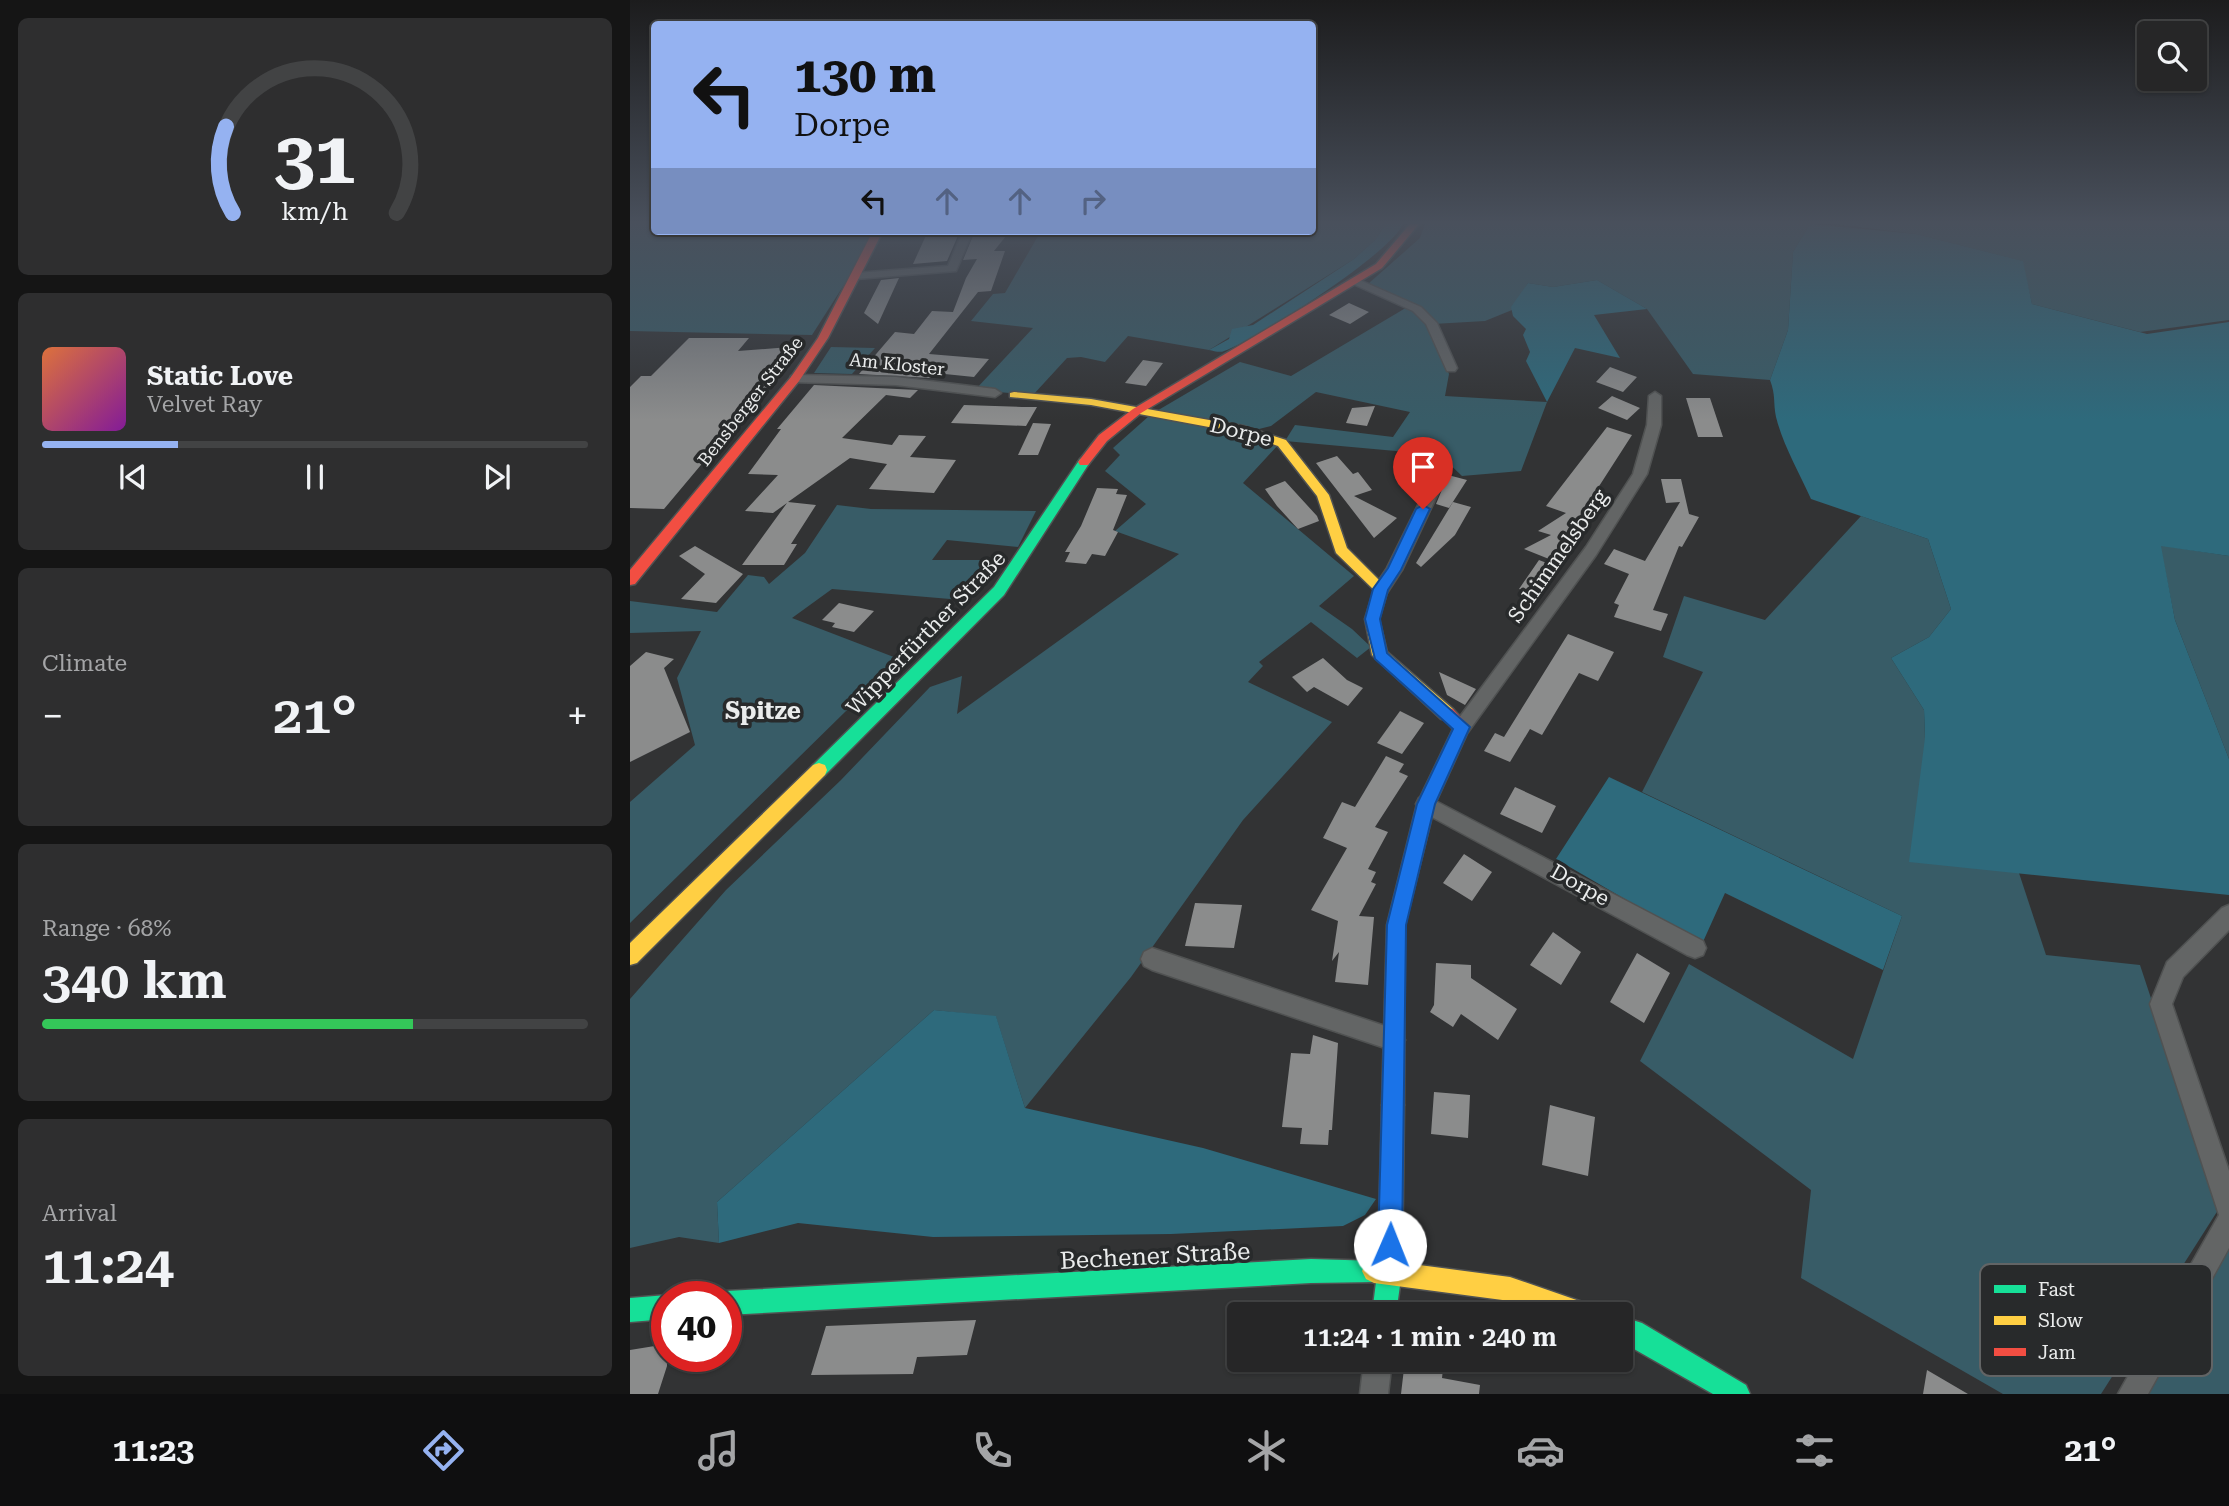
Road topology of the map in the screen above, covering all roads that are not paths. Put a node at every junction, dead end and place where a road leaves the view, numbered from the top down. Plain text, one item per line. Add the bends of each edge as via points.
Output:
1 (849, 289) edge
2 (1341, 289) edge
3 (1373, 289) edge
4 (1451, 368) dead end
5 (795, 379) junction
6 (995, 393) dead end
7 (1014, 395) dead end
8 (1655, 396) dead end
9 (1137, 411) junction
10 (1433, 489) dead end
11 (630, 580) edge
12 (1381, 589) junction
13 (1462, 727) junction
14 (1426, 804) junction
15 (2229, 915) edge
16 (1695, 948) dead end
17 (630, 956) edge
18 (1152, 959) dead end
19 (1394, 1040) junction
20 (2229, 1209) edge
21 (2229, 1222) edge
22 (2205, 1264) edge
23 (1390, 1271) junction
24 (742, 1302) edge
25 (1386, 1302) edge
26 (1547, 1302) edge
27 (651, 1308) edge
28 (630, 1310) edge
29 (1633, 1332) edge
30 (1377, 1372) edge
31 (2142, 1376) edge
32 (1374, 1394) edge
33 (1737, 1394) edge
34 (2132, 1394) edge

1 - 5 main road, Bensberger Straße
2 - 9 main road, Wipperfürther Straße
3 - 4 street via 1416,309 1432,323
5 - 6 street, Am Kloster via 896,381
5 - 11 main road, Bensberger Straße
7 - 9 main road
8 - 13 street, Schimmelsberg via 1654,425 1640,474 1591,551
9 - 12 main road, Dorpe via 1265,435 1282,443 1323,495 1340,550
9 - 17 main road, Wipperfürther Straße via 1090,454 1025,561 999,591
10 - 12 street
12 - 13 main road via 1372,619 1380,655
13 - 14 main road
14 - 16 street, Dorpe
14 - 19 main road via 1396,925
15 - 20 street via 2175,970 2161,1004
18 - 19 street
19 - 23 main road
21 - 22 street
23 - 24 main road, Bechener Straße via 1311,1271
23 - 25 main road
23 - 26 main road, Bechener Straße via 1510,1289
27 - 28 main road
29 - 33 main road
30 - 32 street
31 - 34 street

